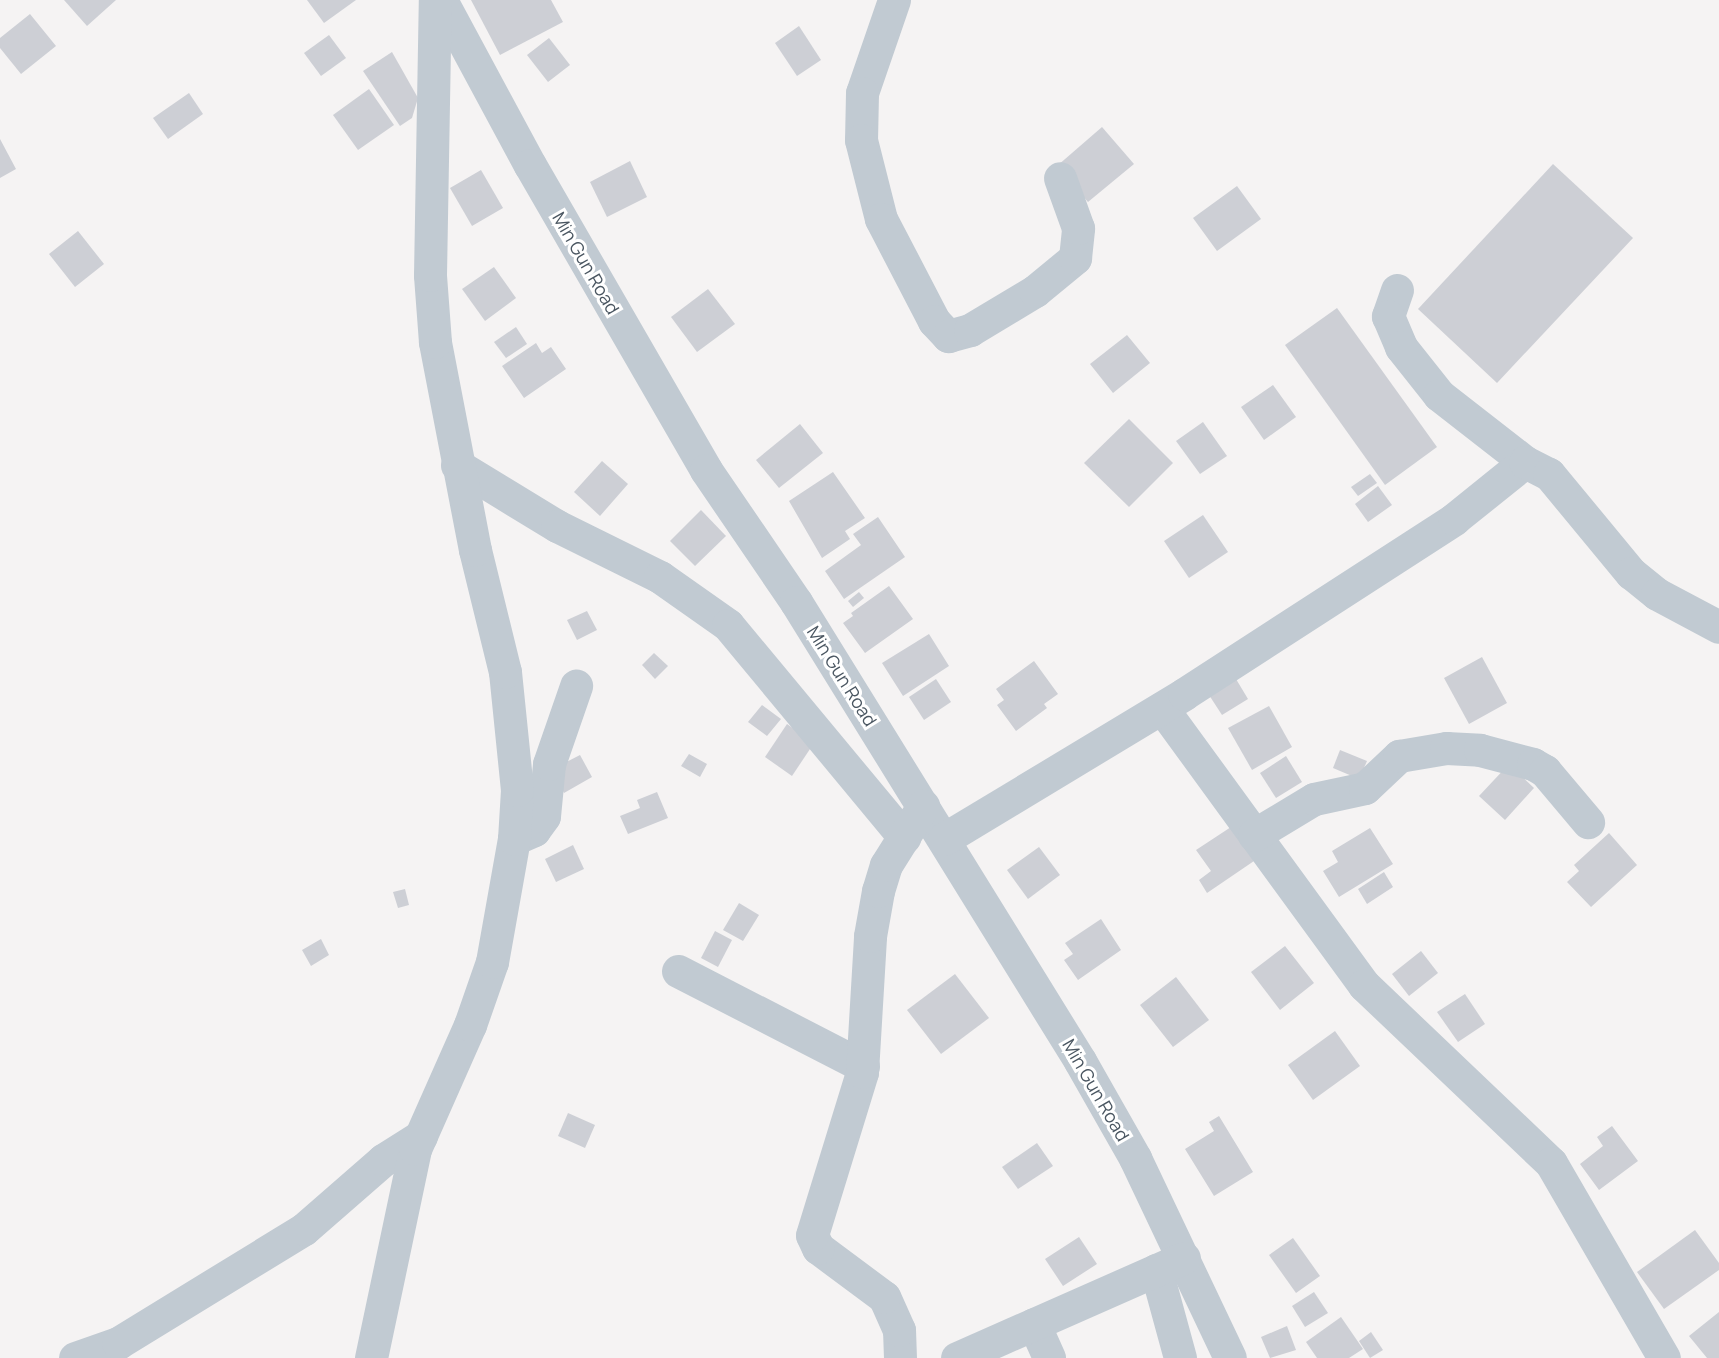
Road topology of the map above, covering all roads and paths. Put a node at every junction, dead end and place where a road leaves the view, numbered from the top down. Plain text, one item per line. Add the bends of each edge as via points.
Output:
1 (435, 0) edge
2 (441, 0) edge
3 (894, 0) edge
4 (1060, 178) dead end
5 (1397, 290) dead end
6 (1525, 462) junction
7 (457, 465) junction
8 (1719, 627) edge
9 (576, 686) dead end
10 (1162, 708) junction
11 (923, 807) junction
12 (1588, 822) dead end
13 (1254, 835) junction
14 (904, 837) junction
15 (514, 839) junction
16 (944, 839) junction
17 (678, 971) dead end
18 (863, 1066) junction
19 (421, 1136) junction
20 (1170, 1264) junction
21 (1034, 1324) junction
22 (75, 1358) edge
23 (371, 1358) edge
24 (900, 1358) edge
25 (957, 1358) edge
26 (1048, 1358) edge
27 (1180, 1358) edge
28 (1230, 1358) edge
29 (1664, 1358) edge

1 - 7 street via 430,275 435,342
2 - 11 street, Min Gun Road via 530,165 706,470 796,602
3 - 4 street via 862,93 861,140 881,219 934,321 948,336 958,336 1035,291 1075,258 1078,228
5 - 6 street via 1388,316 1401,347 1439,394
6 - 8 street via 1549,474 1631,573 1658,594
6 - 10 street via 1454,519
7 - 14 street via 558,526 668,582 728,625
7 - 15 street via 505,672 517,790
9 - 15 street via 549,764 544,816 534,830
10 - 13 street
10 - 16 street
11 - 14 street
11 - 16 street, Min Gun Road
12 - 13 street via 1533,764 1480,750 1446,748 1399,756 1365,788 1314,799
13 - 29 street via 1379,1002 1551,1163
14 - 18 street via 886,865 878,891 870,936
15 - 19 street via 492,962 470,1025
16 - 20 street, Min Gun Road via 1080,1060 1135,1158
17 - 18 street
18 - 24 street via 812,1235 818,1248 884,1297 899,1330
19 - 22 street via 383,1160 304,1229 118,1343
19 - 23 street via 404,1197
20 - 21 street
20 - 27 street
20 - 28 street, Min Gun Road
21 - 25 street
21 - 26 street

